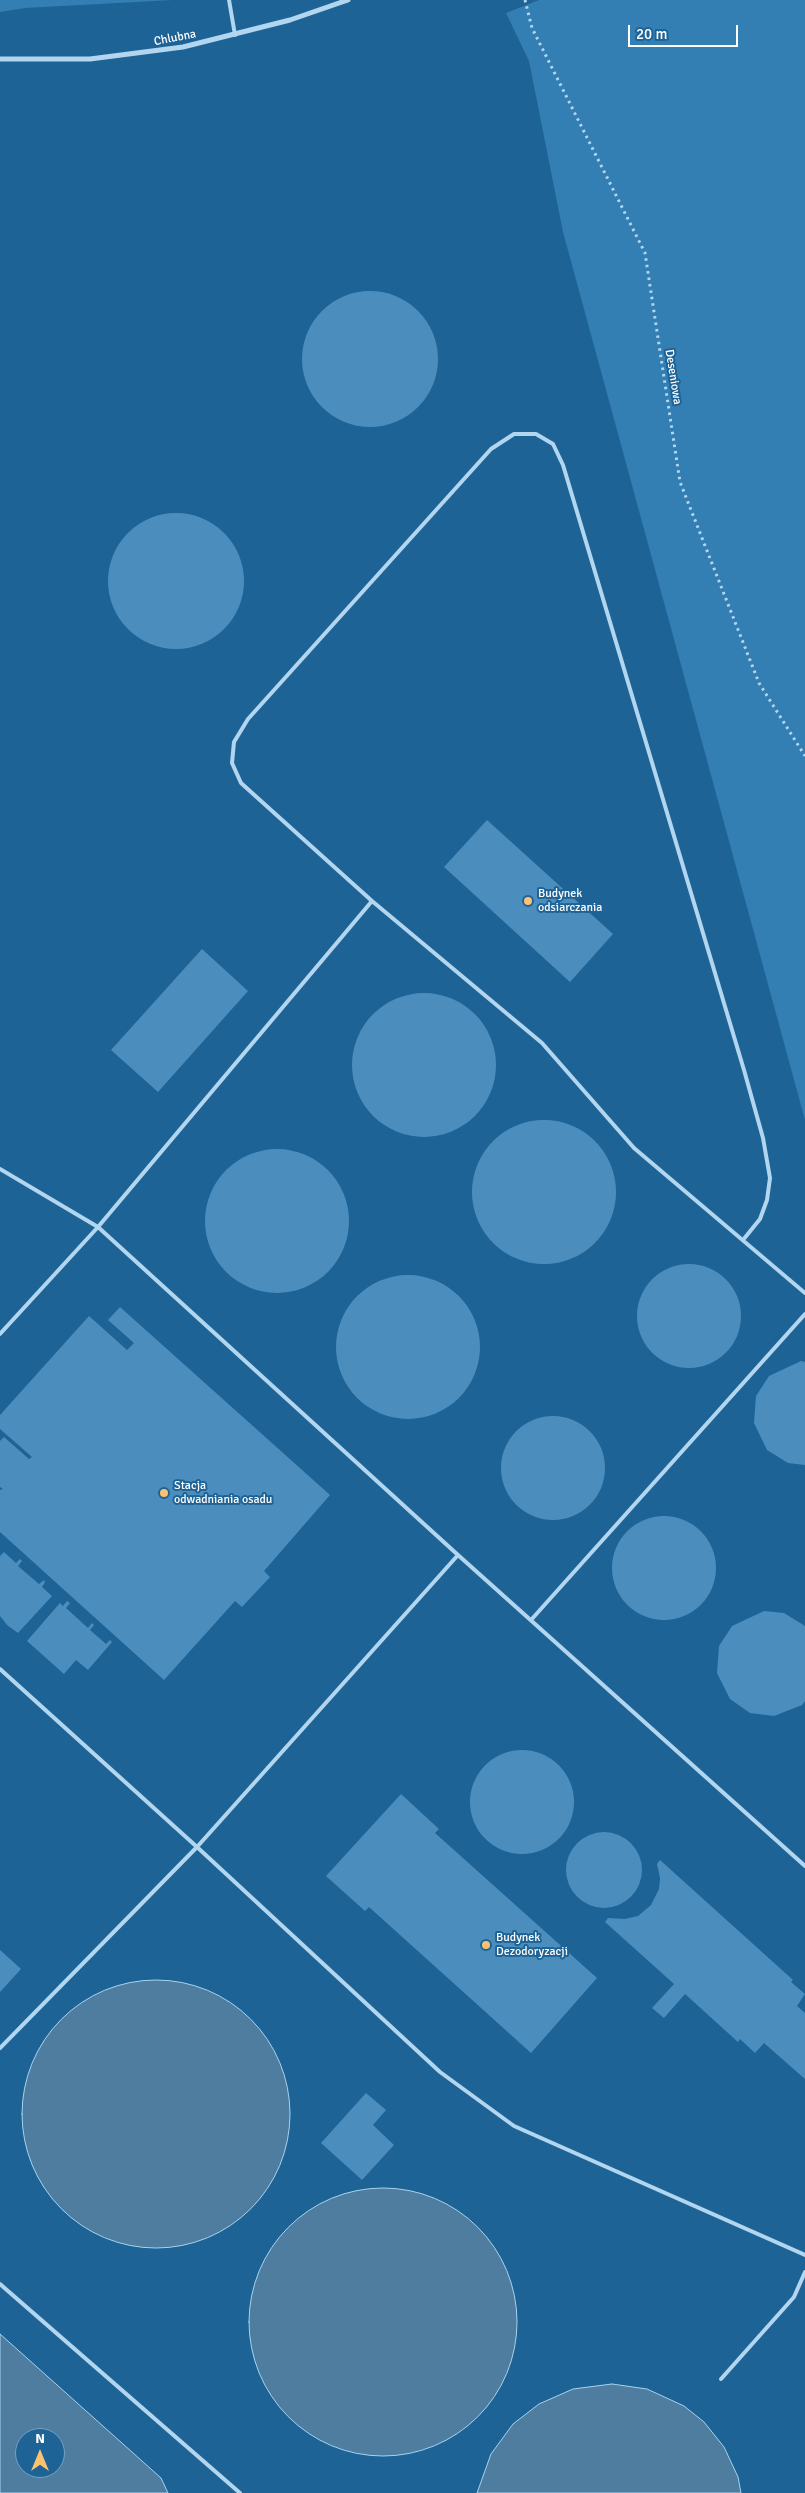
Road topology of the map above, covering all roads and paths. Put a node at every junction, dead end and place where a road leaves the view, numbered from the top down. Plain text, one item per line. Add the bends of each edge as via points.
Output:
1 (229, 0) edge
2 (348, 0) edge
3 (525, 0) edge
4 (235, 35) junction
5 (0, 60) edge
6 (805, 756) edge
7 (372, 901) junction
8 (0, 1169) edge
9 (98, 1227) junction
10 (743, 1240) junction
11 (805, 1293) edge
12 (805, 1314) edge
13 (0, 1334) edge
14 (458, 1555) junction
15 (530, 1620) junction
16 (0, 1669) edge
17 (197, 1847) junction
18 (805, 1866) edge
19 (0, 2048) edge
20 (805, 2256) edge
21 (805, 2272) edge
22 (0, 2284) edge
23 (721, 2379) dead end
24 (240, 2493) edge

1 - 4 lane
2 - 4 street, Chlubna
3 - 6 path, Deseniowa via 532,28 645,253 680,482 759,683
4 - 5 street, Chlubna via 136,55
7 - 9 lane
7 - 10 lane via 542,1043 634,1148
7 - 10 lane via 241,783 232,763 234,742 248,720 491,449 514,434 536,434 553,444 563,465 763,1138 770,1178 767,1200 760,1219
8 - 9 lane
9 - 13 lane
9 - 14 lane
10 - 11 lane
12 - 15 lane
14 - 15 lane
14 - 17 lane
15 - 18 lane
16 - 17 lane
17 - 19 lane
17 - 20 lane via 440,2072 514,2126
21 - 23 lane via 794,2296
22 - 24 lane

